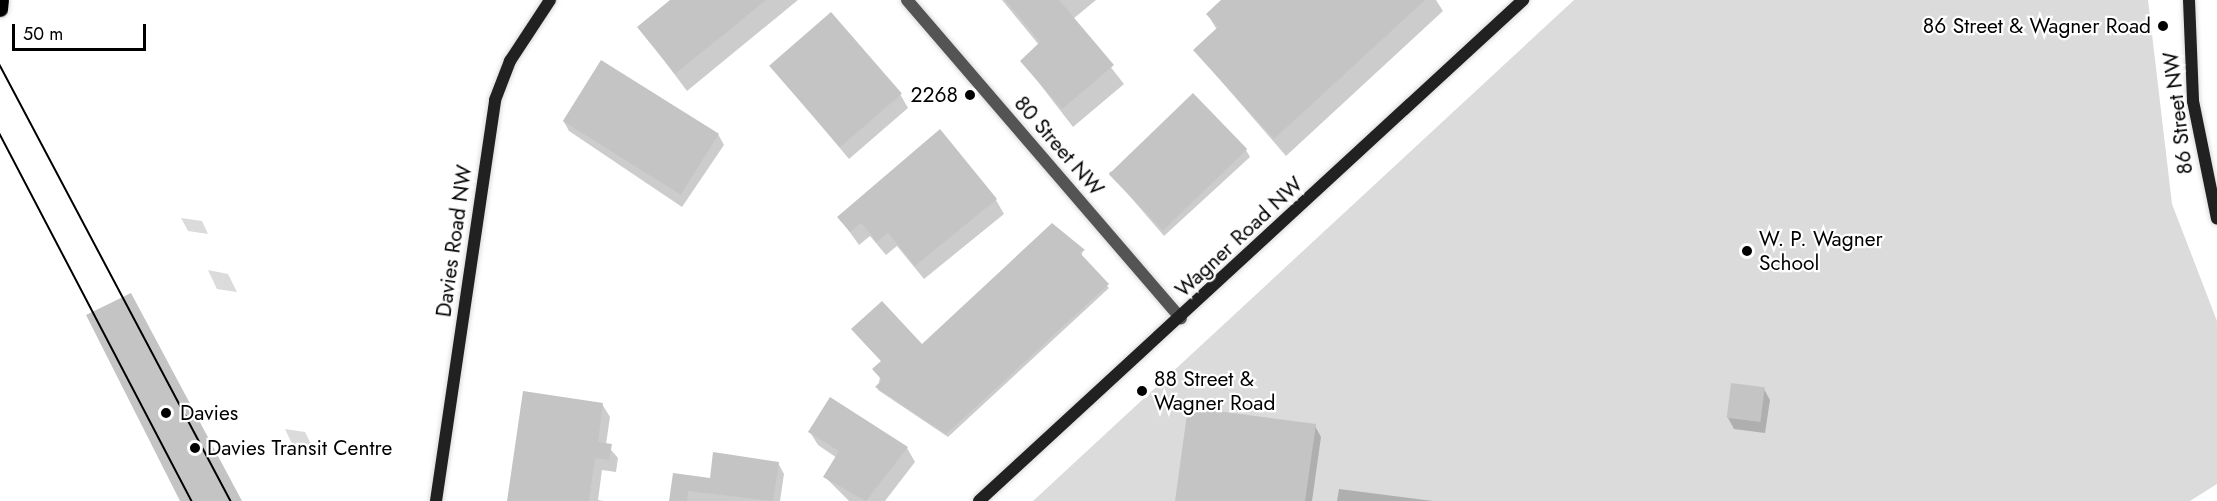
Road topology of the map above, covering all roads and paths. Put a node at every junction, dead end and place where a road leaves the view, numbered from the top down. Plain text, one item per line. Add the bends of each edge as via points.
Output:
1 (1, 0) edge
2 (550, 0) edge
3 (907, 0) edge
4 (1523, 0) edge
5 (2189, 0) edge
6 (0, 9) edge
7 (2217, 219) edge
8 (1181, 318) junction
9 (436, 501) edge
10 (979, 501) edge

1 - 6 main road
2 - 9 street, Davies Road NW via 510,61 495,100
3 - 8 street, 80 Street NW
4 - 8 street, Wagner Road NW
5 - 7 street, 86 Street NW via 2193,101
8 - 10 street, Wagner Road NW

